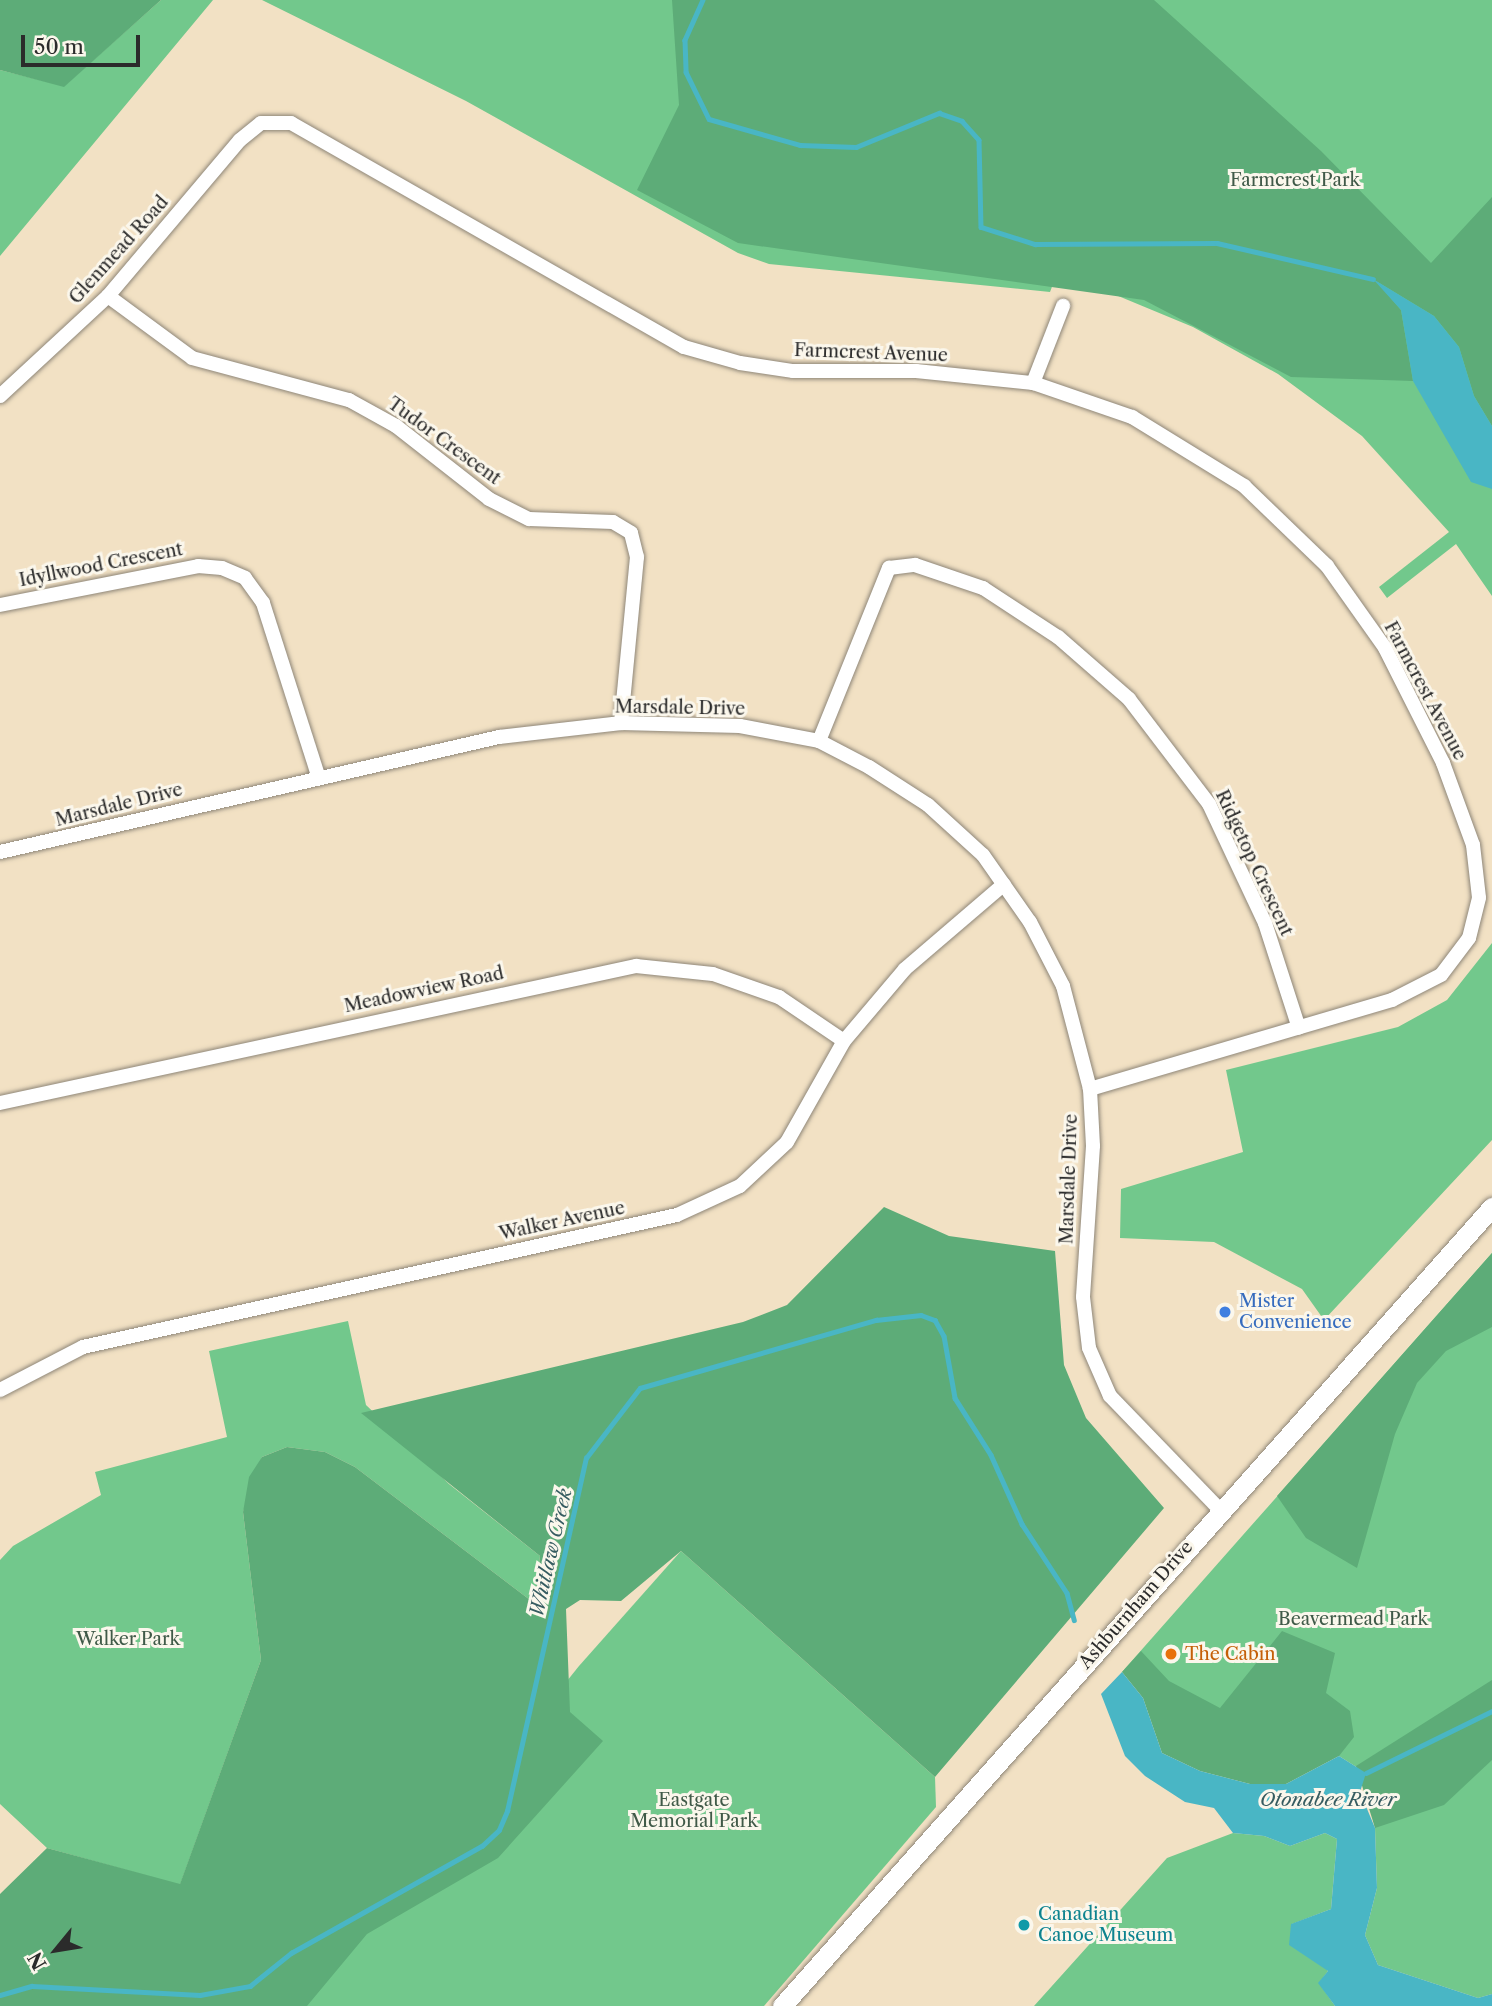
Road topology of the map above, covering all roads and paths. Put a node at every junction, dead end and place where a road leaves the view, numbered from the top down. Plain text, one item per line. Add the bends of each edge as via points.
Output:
1 (261, 123) joint
2 (108, 296) junction
3 (1063, 306) dead end
4 (1033, 383) junction
5 (0, 396) edge
6 (0, 605) edge
7 (621, 723) junction
8 (819, 741) junction
9 (319, 778) junction
10 (0, 852) edge
11 (1004, 884) junction
12 (1299, 1028) junction
13 (844, 1041) junction
14 (1090, 1089) junction
15 (0, 1103) edge
16 (1492, 1207) edge
17 (0, 1390) edge
18 (1220, 1510) junction
19 (782, 2006) edge

1 - 2 street, Glenmead Road via 240,140
1 - 4 street, Farmcrest Avenue via 290,123 684,347 740,363 793,370 916,371
2 - 5 street, Glenmead Road
2 - 7 street, Tudor Crescent via 192,358 349,400 396,426 489,499 529,519 613,522 631,534 637,557
3 - 4 street
4 - 12 street, Farmcrest Avenue via 1132,417 1244,486 1327,566 1385,648 1443,763 1473,845 1479,898 1469,938 1441,975 1392,1000
6 - 9 street, Idyllwood Crescent via 198,566 222,568 244,578 263,603
7 - 8 street, Marsdale Drive via 740,726
7 - 9 street, Marsdale Drive via 499,737
8 - 11 street, Marsdale Drive via 928,806 983,855
8 - 12 street, Ridgetop Crescent via 889,568 915,565 984,588 1058,637 1129,699 1209,804 1265,923
9 - 10 street, Marsdale Drive
11 - 13 street, Walker Avenue via 905,969
11 - 14 street, Marsdale Drive via 1063,986
12 - 14 street, Farmcrest Avenue
13 - 15 street, Meadowview Road via 779,997 713,974 636,966
13 - 17 street, Walker Avenue via 787,1142 740,1186 677,1216 83,1347
14 - 18 street, Marsdale Drive via 1093,1146 1083,1297 1089,1348 1111,1396
16 - 18 main road, Ashburnham Drive
18 - 19 main road, Ashburnham Drive

